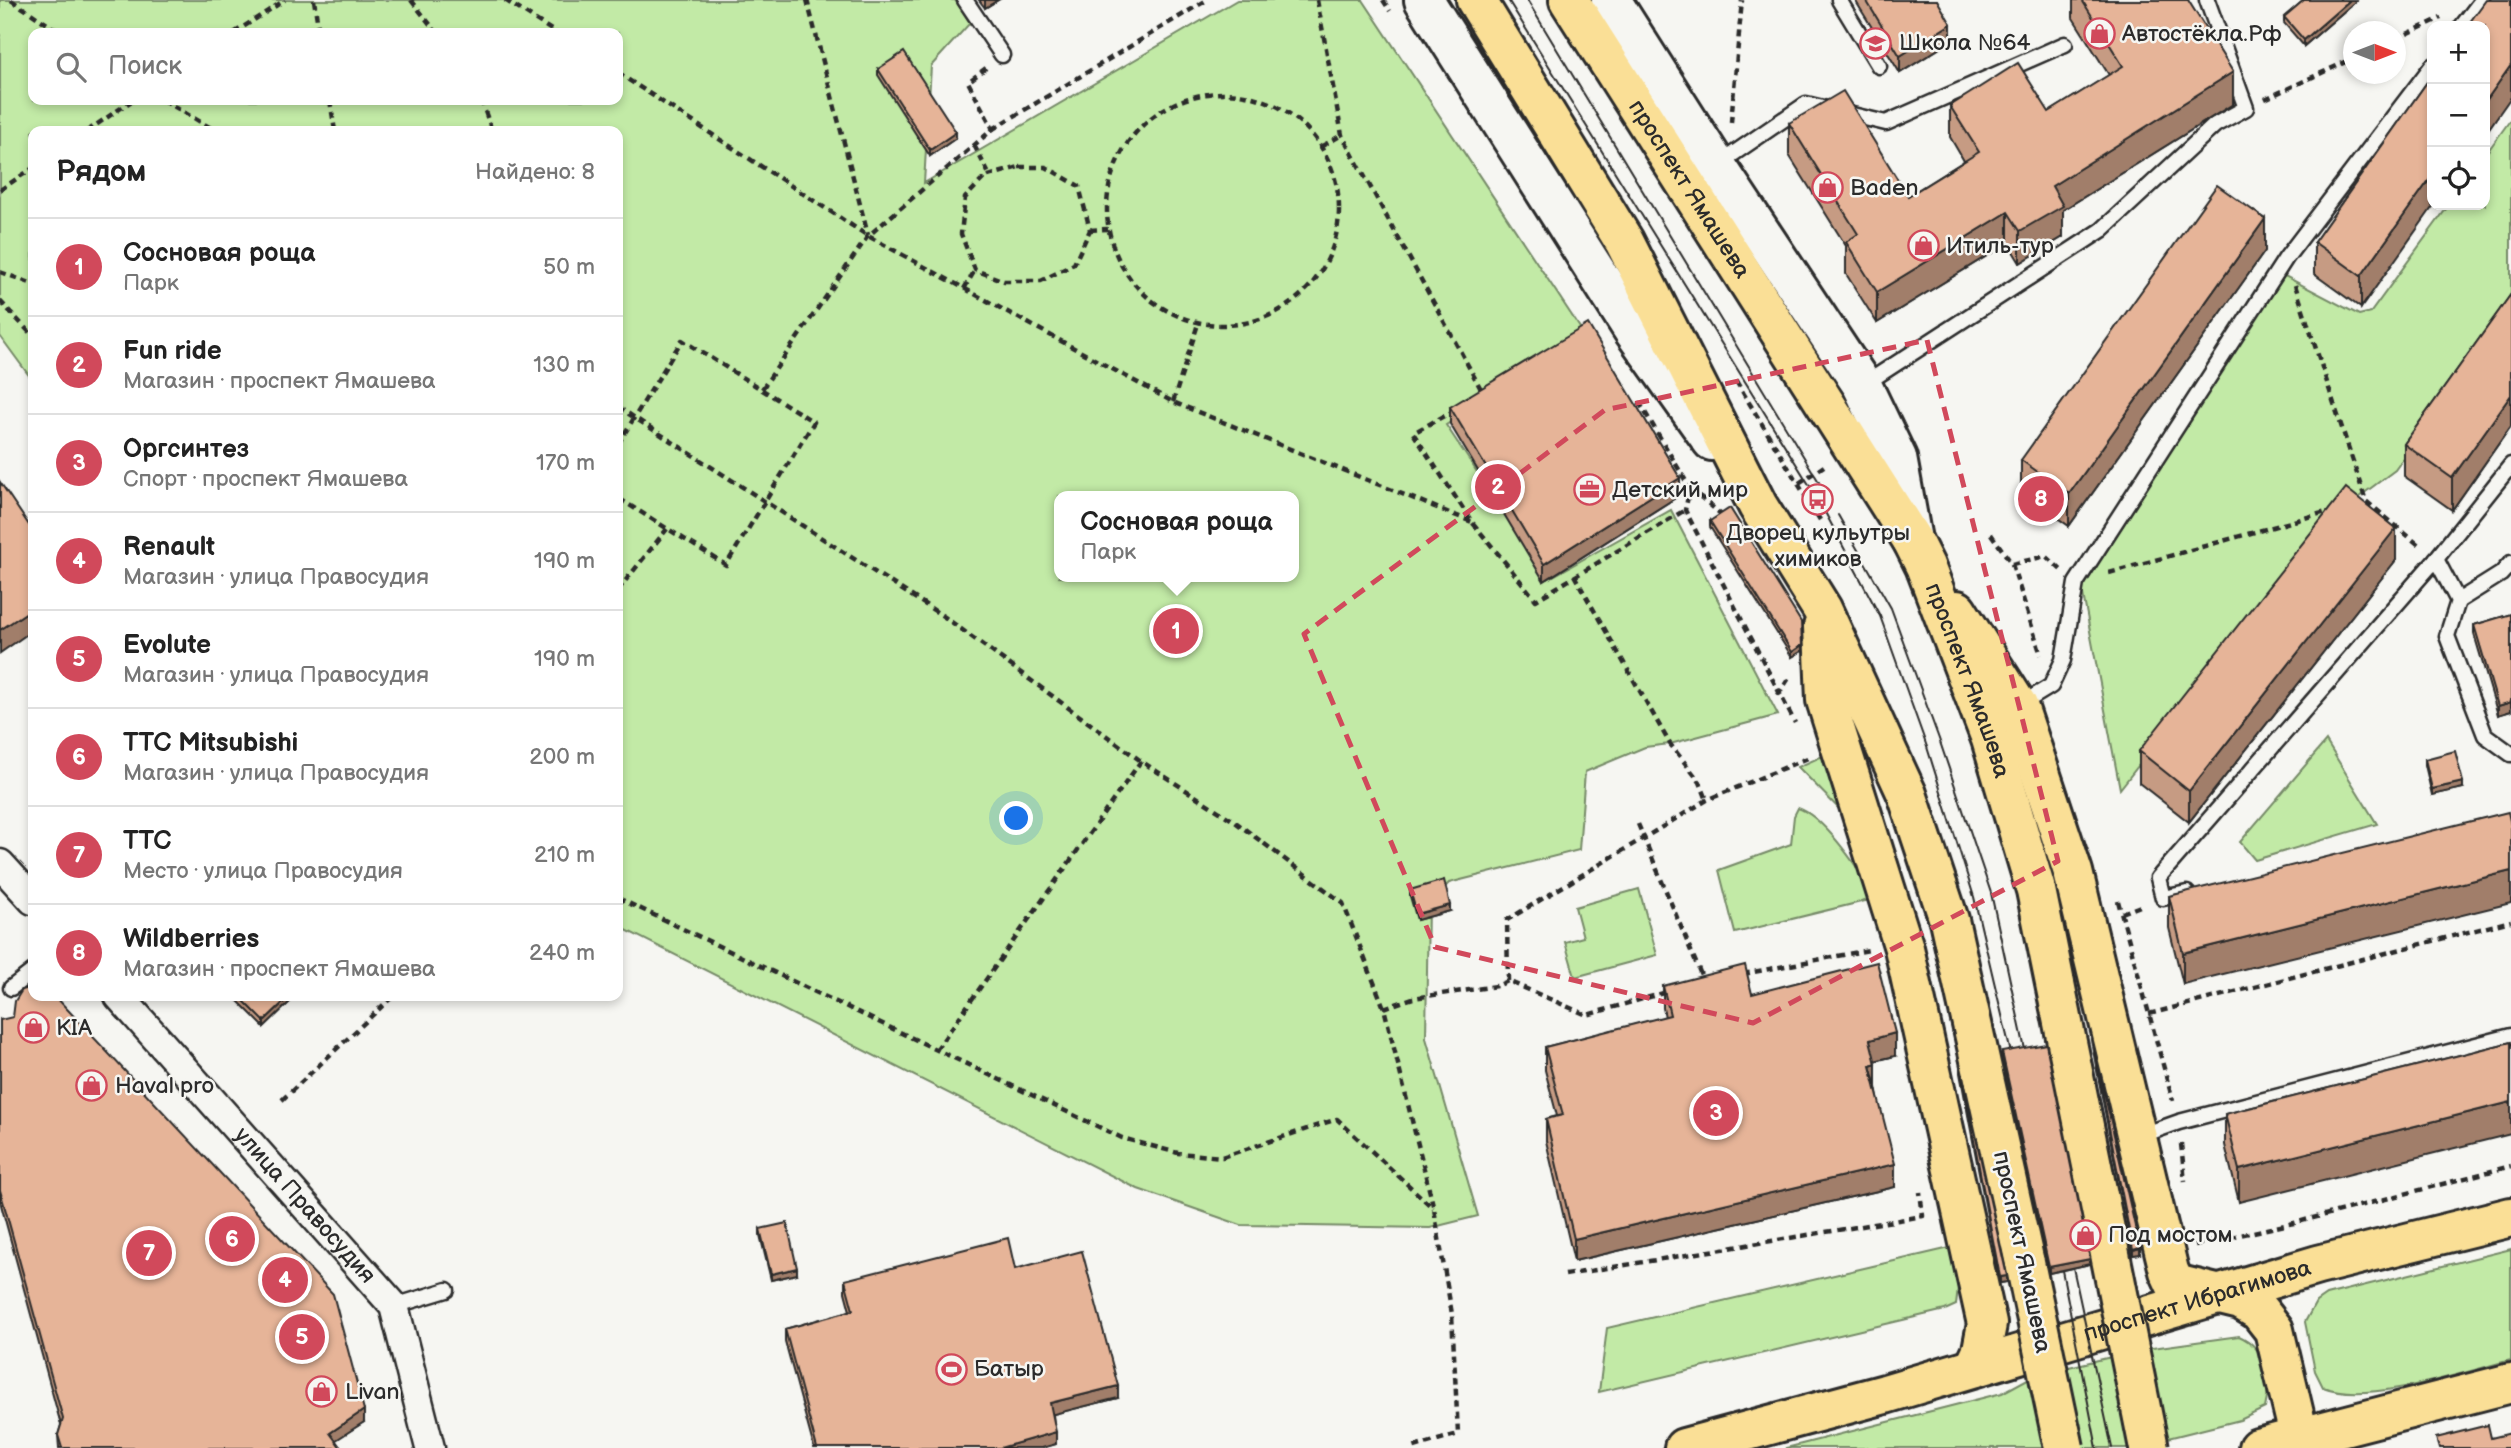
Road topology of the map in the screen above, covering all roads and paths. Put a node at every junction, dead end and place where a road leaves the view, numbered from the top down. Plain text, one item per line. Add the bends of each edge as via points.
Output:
1 (11, 0) edge
2 (285, 0) edge
3 (314, 0) edge
4 (411, 0) edge
5 (505, 0) edge
6 (807, 0) edge
7 (965, 0) edge
8 (1207, 0) edge
9 (1317, 0) edge
10 (1383, 0) edge
11 (1476, 0) edge
12 (1569, 0) edge
13 (1611, 0) edge
14 (1742, 0) edge
15 (1839, 0) edge
16 (2207, 0) edge
17 (2482, 0) edge
18 (1408, 6) edge
19 (2444, 17) dead end
20 (2466, 21) edge
21 (53, 28) edge
22 (242, 28) edge
23 (318, 28) edge
24 (433, 28) edge
25 (548, 28) edge
26 (2406, 34) edge
27 (2065, 44) dead end
28 (1002, 55) joint
29 (2343, 63) edge
30 (1879, 66) dead end
31 (2427, 73) edge
32 (623, 76) edge
33 (126, 105) edge
34 (172, 105) edge
35 (331, 105) edge
36 (483, 105) edge
37 (2246, 108) junction
38 (94, 126) edge
39 (207, 126) edge
40 (334, 126) edge
41 (490, 126) edge
42 (1730, 127) dead end
43 (993, 129) junction
44 (1342, 135) junction
45 (974, 145) junction
46 (1322, 146) junction
47 (1716, 165) junction
48 (28, 170) edge
49 (990, 176) junction
50 (0, 190) edge
51 (1108, 229) junction
52 (1090, 230) junction
53 (869, 236) junction
54 (2286, 258) junction
55 (975, 270) junction
56 (0, 272) edge
57 (28, 282) edge
58 (964, 289) junction
59 (0, 301) edge
60 (1198, 324) junction
61 (28, 331) edge
62 (1732, 374) dead end
63 (1861, 385) junction
64 (762, 389) junction
65 (1636, 397) dead end
66 (1472, 401) edge
67 (1173, 402) junction
68 (1461, 407) edge
69 (623, 410) edge
70 (634, 418) junction
71 (623, 436) edge
72 (2511, 465) edge
73 (1826, 470) dead end
74 (1799, 483) junction
75 (1690, 488) junction
76 (766, 499) junction
77 (623, 501) edge
78 (2366, 501) junction
79 (2353, 505) edge
80 (2340, 508) edge
81 (1685, 510) junction
82 (1741, 512) junction
83 (1821, 520) dead end
84 (1472, 522) junction
85 (667, 528) junction
86 (1991, 534) dead end
87 (1918, 553) junction
88 (2436, 559) junction
89 (2511, 563) edge
90 (1574, 575) junction
91 (2076, 583) junction
92 (623, 584) edge
93 (2458, 601) junction
94 (1822, 609) junction
95 (2018, 706) junction
96 (1830, 750) junction
97 (2511, 754) edge
98 (1141, 761) junction
99 (1707, 800) junction
100 (1639, 824) dead end
101 (1644, 838) junction
102 (0, 864) edge
103 (2200, 891) edge
104 (28, 895) edge
105 (623, 900) edge
106 (2511, 921) edge
107 (1875, 949) dead end
108 (28, 975) edge
109 (1730, 977) edge
110 (1717, 979) edge
111 (1508, 981) junction
112 (1704, 982) junction
113 (1691, 985) edge
114 (11, 988) dead end
115 (1678, 989) edge
116 (1704, 990) edge
117 (123, 1001) edge
118 (388, 1001) edge
119 (1384, 1008) junction
120 (2149, 1014) dead end
121 (2511, 1036) edge
122 (936, 1050) junction
123 (282, 1100) dead end
124 (2136, 1138) junction
125 (2511, 1166) edge
126 (1920, 1190) dead end
127 (1434, 1209) junction
128 (2511, 1217) edge
129 (2192, 1246) dead end
130 (1565, 1275) dead end
131 (447, 1290) dead end
132 (2218, 1295) junction
133 (394, 1306) junction
134 (1974, 1367) junction
135 (2511, 1383) edge
136 (2301, 1443) edge
137 (430, 1448) edge
138 (1411, 1448) edge
139 (1684, 1448) edge
140 (2064, 1448) edge
141 (2149, 1448) edge
142 (2258, 1448) edge

1 - 21 path
2 - 22 path
3 - 23 path
4 - 24 path
5 - 25 path
6 - 53 path
7 - 28 lane
8 - 43 path
9 - 44 path
10 - 18 path
11 - 82 main road, проспект Ямашева via 1624,241
12 - 87 main road, проспект Ямашева
13 - 47 main road
14 - 42 path
15 - 30 lane
16 - 37 lane
17 - 20 lane
18 - 82 main road via 1633,330
19 - 26 path
27 - 47 lane via 1886,123 1806,104
28 - 43 path via 968,82
29 - 37 path
31 - 54 lane
32 - 53 path
33 - 38 path
34 - 39 path
35 - 40 path
36 - 41 path
37 - 63 lane via 2215,125 2102,230
43 - 45 path
44 - 46 path
44 - 66 path via 1484,395
45 - 49 path
45 - 53 path
46 - 51 path via 1290,113 1249,94 1202,93 1160,110 1127,142 1109,184
46 - 60 path via 1338,189 1337,235 1319,276 1286,308 1265,317 1244,325
47 - 63 main road
48 - 50 path
49 - 52 path via 1019,167 1046,167 1079,186
49 - 55 path via 965,198 961,234
51 - 52 path
51 - 60 path via 1124,272 1156,305
52 - 55 path via 1074,264 1041,281 1004,281
53 - 58 path
53 - 64 path
54 - 78 path
54 - 91 lane
55 - 58 path
56 - 57 path
58 - 67 path
59 - 61 path
60 - 67 path
62 - 74 path
63 - 87 main road via 1897,458
64 - 70 path via 682,340
64 - 76 path via 814,422
65 - 75 path
67 - 84 path
68 - 84 path via 1413,433
69 - 70 path
70 - 71 path
70 - 76 path
72 - 88 lane
73 - 74 path via 1825,466
74 - 83 path
75 - 81 path
75 - 82 path
76 - 85 path via 726,565
76 - 98 path via 946,618
77 - 85 path
78 - 79 path
78 - 88 path
80 - 91 path
81 - 90 path
81 - 96 path via 1794,722
82 - 94 main road, проспект Ямашева
84 - 90 path via 1536,600
85 - 92 path
86 - 91 path via 2012,564 2046,556
87 - 95 main road
87 - 141 main road, проспект Ямашева, bridge via 1991,739 2036,890
88 - 93 lane
88 - 103 lane via 2158,878 2163,898
89 - 93 lane
90 - 99 path
91 - 95 lane via 2063,660 2051,686
93 - 97 lane via 2447,636 2484,735
94 - 96 main road
94 - 140 main road, проспект Ямашева, bridge via 1907,794 1949,920
95 - 124 main road via 2073,872
96 - 99 path
96 - 134 main road via 1904,948 1987,1324
98 - 119 path via 1234,821 1343,903
98 - 122 path
99 - 101 path
100 - 101 path
101 - 111 path via 1507,920
101 - 112 path
102 - 104 street
105 - 122 path
106 - 120 path
107 - 109 path
108 - 114 lane
110 - 112 path
111 - 115 path via 1587,1015
111 - 119 path via 1413,998
112 - 113 path
112 - 116 path
117 - 133 street, улица Правосудия
118 - 123 path
119 - 127 path
121 - 124 lane via 2179,1122
122 - 127 path via 1122,1138 1178,1153 1222,1157 1337,1119
124 - 132 main road via 2175,1284
125 - 129 path
126 - 130 path via 1923,1216
127 - 138 path via 1452,1314 1458,1434
128 - 132 main road, проспект Ибрагимова
131 - 133 lane
132 - 134 main road, проспект Ибрагимова
132 - 136 main road via 2241,1300 2259,1311 2274,1330
133 - 137 street, улица Правосудия
134 - 139 main road, проспект Ибрагимова
135 - 136 main road
136 - 142 main road

